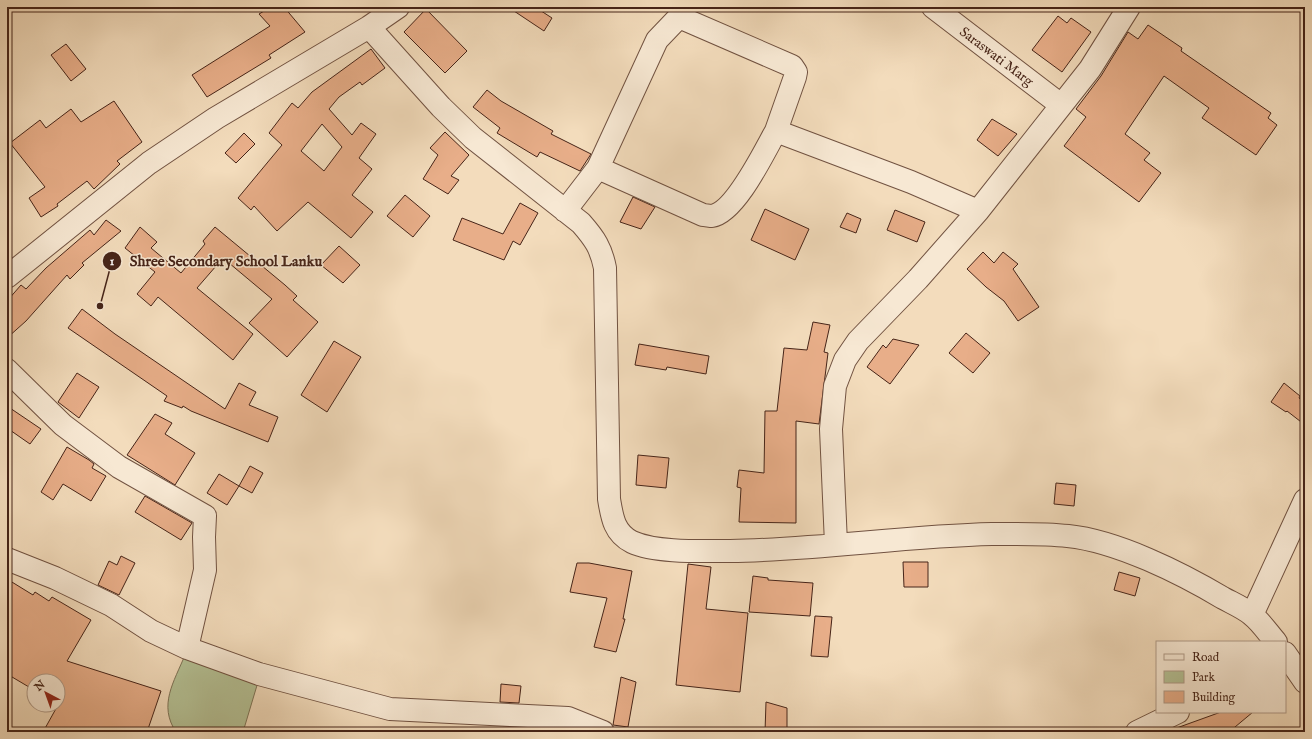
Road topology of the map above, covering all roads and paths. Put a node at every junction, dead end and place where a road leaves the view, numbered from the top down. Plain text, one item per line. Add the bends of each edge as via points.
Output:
1 (398, 7) edge
2 (933, 7) edge
3 (1129, 7) edge
4 (369, 27) junction
5 (1061, 105) junction
6 (776, 131) junction
7 (598, 168) junction
8 (565, 211) junction
9 (978, 211) junction
10 (7, 277) edge
11 (7, 370) edge
12 (1305, 500) edge
13 (836, 544) junction
14 (7, 559) edge
15 (1252, 615) junction
16 (1275, 641) edge
17 (187, 648) junction
18 (1286, 654) edge
19 (1305, 682) edge
20 (1176, 713) edge
21 (603, 732) edge
22 (1138, 732) edge

1 - 4 street
2 - 5 street, Saraswati Marg
3 - 5 street via 1090,68
4 - 8 street via 441,107 473,138
4 - 10 street via 216,118 148,163
5 - 9 street
6 - 7 street via 747,183 726,208 712,216 703,215
6 - 7 street via 796,77 792,66 679,17 657,40
6 - 9 street via 911,182
7 - 8 street
8 - 13 street via 592,236 601,250 605,268 610,499 613,520 618,531 630,541 643,546 698,552 773,551
9 - 13 street via 918,279 858,341 845,360 835,386 831,429
11 - 17 street via 63,425 120,467 205,516 205,570
12 - 15 street
13 - 15 street via 955,535 1041,534 1090,539 1136,555 1208,589
14 - 17 street via 55,578 111,605 150,631
15 - 16 street
17 - 21 street via 259,674 390,709 568,718
18 - 19 street
20 - 22 street

